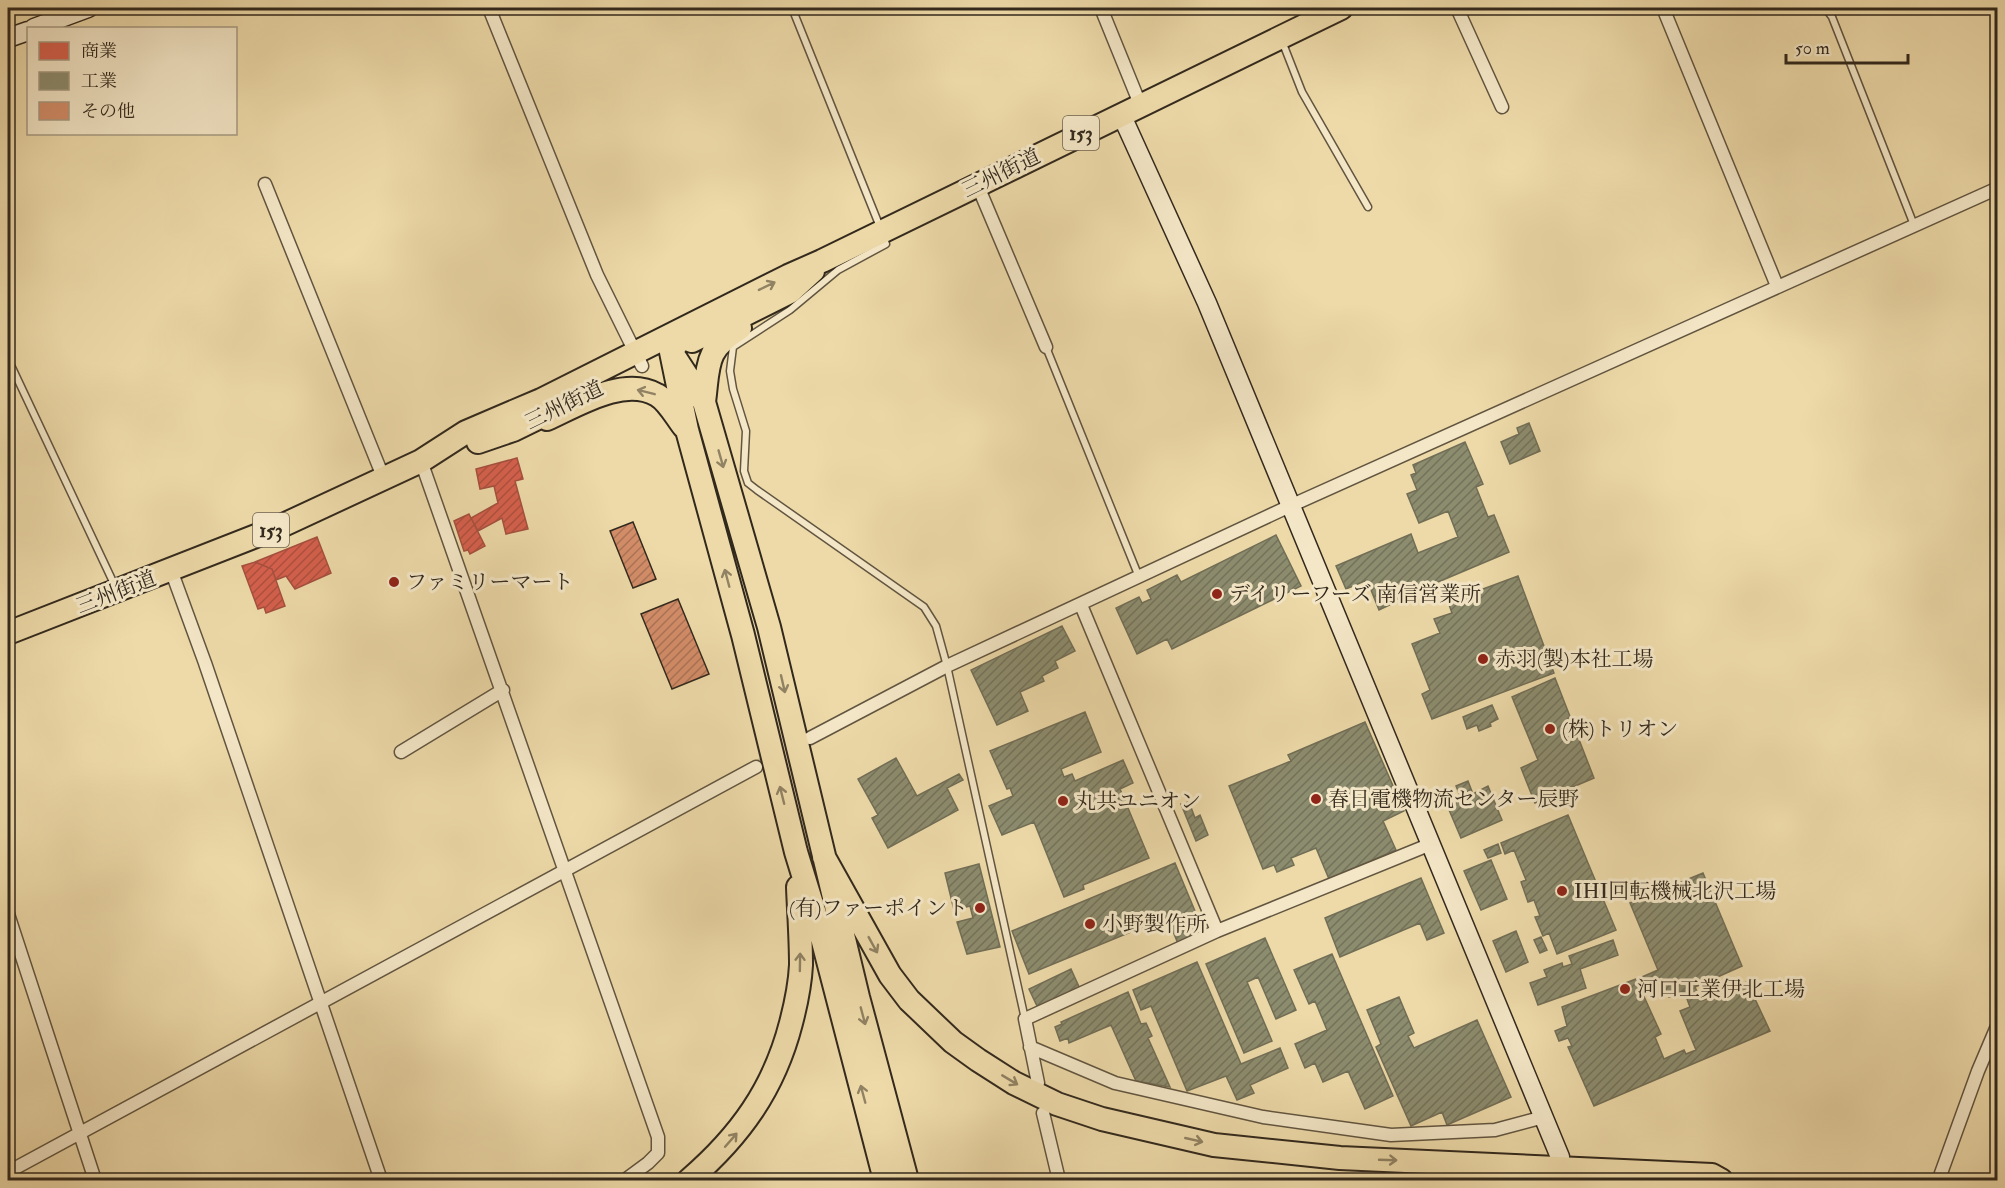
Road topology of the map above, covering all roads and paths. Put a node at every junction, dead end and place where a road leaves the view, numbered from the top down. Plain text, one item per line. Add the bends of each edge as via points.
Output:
1 (88, 8) edge
2 (489, 8) edge
3 (792, 8) edge
4 (1101, 8) edge
5 (1341, 8) edge
6 (1457, 8) edge
7 (1663, 8) edge
8 (1825, 8) edge
9 (37, 27) edge
10 (27, 31) edge
11 (1280, 37) junction
12 (8, 38) edge
13 (1502, 107) dead end
14 (1131, 109) junction
15 (265, 184) dead end
16 (977, 184) junction
17 (1998, 188) edge
18 (1368, 207) dead end
19 (1914, 225) junction
20 (882, 231) junction
21 (822, 261) junction
22 (1778, 286) junction
23 (790, 292) junction
24 (714, 312) junction
25 (1046, 347) joint
26 (671, 352) junction
27 (8, 359) edge
28 (638, 359) junction
29 (704, 402) junction
30 (526, 424) junction
31 (687, 430) junction
32 (421, 461) junction
33 (384, 479) junction
34 (1290, 506) junction
35 (171, 570) junction
36 (1139, 578) junction
37 (118, 591) junction
38 (1081, 605) junction
39 (8, 633) edge
40 (947, 666) junction
41 (503, 690) junction
42 (810, 738) tunnel mouth
43 (401, 752) dead end
44 (756, 767) tunnel mouth
45 (1431, 844) junction
46 (796, 852) junction
47 (824, 857) junction
48 (566, 870) junction
49 (8, 915) edge
50 (1217, 931) junction
51 (320, 1003) junction
52 (1026, 1019) junction
53 (1998, 1024) edge
54 (1030, 1047) junction
55 (1038, 1083) dead end
56 (1043, 1113) dead end
57 (1544, 1117) junction
58 (79, 1133) junction
59 (888, 1148) junction
60 (1560, 1157) dead end
61 (8, 1172) edge
62 (1940, 1176) dead end
63 (95, 1180) edge
64 (381, 1180) edge
65 (625, 1180) edge
66 (689, 1180) edge
67 (885, 1180) edge
68 (907, 1180) edge
69 (1059, 1180) edge
70 (1721, 1180) edge

1 - 9 street
2 - 28 street via 597,275
3 - 20 lane
4 - 14 street
5 - 11 highway, 三州街道 / 153
6 - 13 street
7 - 22 street
8 - 19 lane via 1832,17
10 - 12 street
11 - 14 highway, 三州街道 / 153
11 - 18 lane via 1302,92
14 - 16 highway, 三州街道 / 153
14 - 34 street
15 - 33 street
16 - 20 highway, 三州街道 / 153
16 - 25 street
17 - 19 street
19 - 22 street
20 - 21 highway, 三州街道 / 153
20 - 40 lane via 886,244 838,270 790,310 733,347 731,380 746,430 744,471 748,483 757,490 924,607 936,626
21 - 23 highway, 三州街道 / 153
24 -> 21 highway, 三州街道 / 153
22 - 34 street
23 - 26 highway, 三州街道 / 153
23 - 29 highway via 725,337 715,349 706,369
24 - 26 highway via 683,335
24 - 28 highway, 三州街道 / 153
25 - 36 lane
26 - 28 highway
26 - 29 highway
26 - 31 highway
27 - 37 lane
28 - 30 highway, 三州街道 / 153
28 - 32 highway, 三州街道 / 153 via 466,432
29 -> 47 highway via 769,627
31 -> 30 highway via 658,395 621,388 539,423
30 - 32 highway, 三州街道 / 153
46 -> 31 highway
32 - 33 highway, 三州街道 / 153
32 - 41 street
33 - 35 highway, 三州街道 / 153
34 - 36 street
34 - 45 street
35 - 37 highway, 三州街道 / 153
35 - 51 street
36 - 38 street
37 - 39 highway, 三州街道 / 153
38 - 40 street
38 - 50 street
40 - 42 street
40 - 52 lane
41 - 43 street
41 - 48 street
44 - 48 street
45 - 50 street
45 - 57 street
59 -> 46 highway
66 -> 46 highway via 739,1131 783,1053 801,966
47 -> 59 highway via 858,997
47 -> 70 highway via 890,975 909,1000 978,1060 1057,1104 1102,1119 1226,1146 1340,1158 1712,1175
48 - 51 street
48 - 65 street via 658,1137 658,1153
49 - 58 street
50 - 52 street
51 - 58 street
51 - 64 street
52 - 54 street
53 - 62 street
54 - 55 street
54 - 57 street via 1116,1083 1263,1117 1391,1135 1495,1131
56 - 69 street
57 - 60 street
58 - 61 street
58 - 63 street
59 - 67 highway
59 - 68 highway

